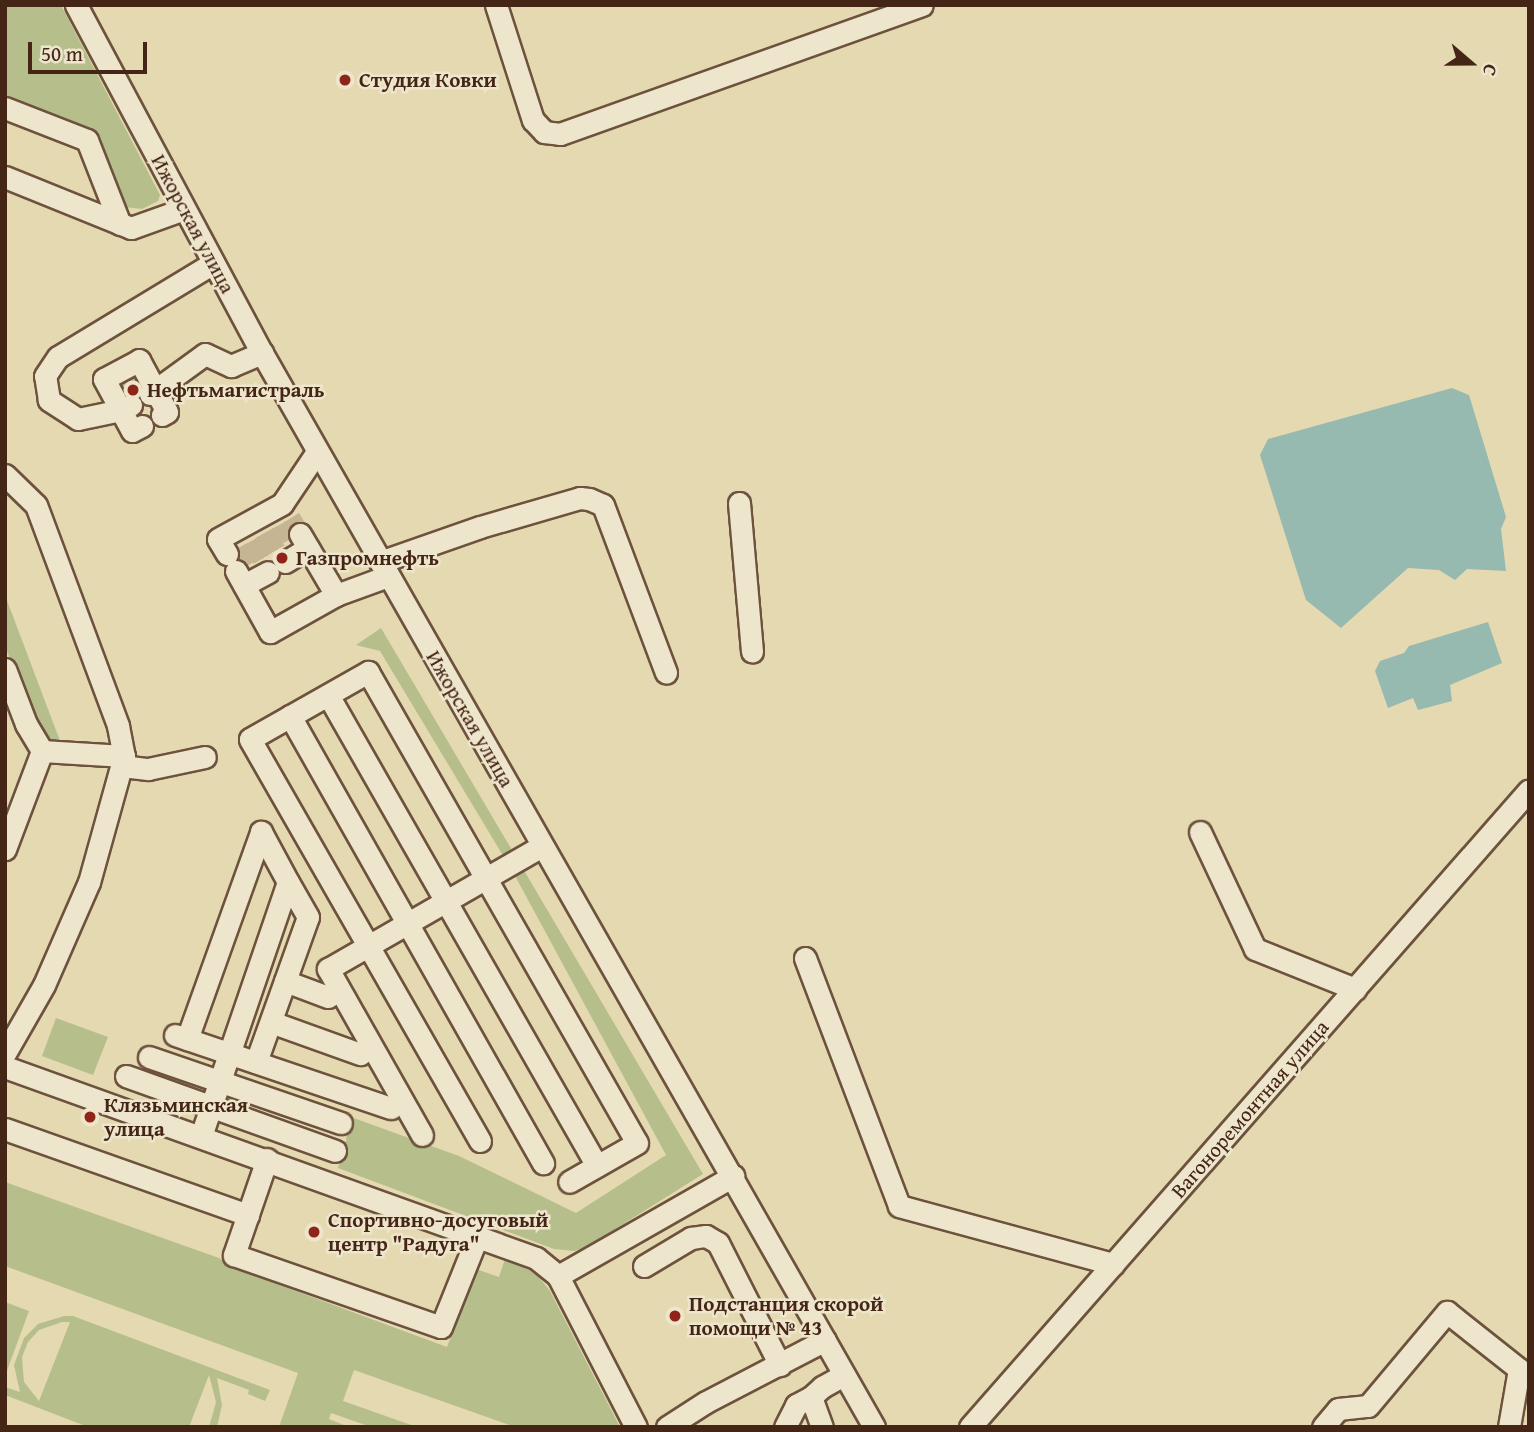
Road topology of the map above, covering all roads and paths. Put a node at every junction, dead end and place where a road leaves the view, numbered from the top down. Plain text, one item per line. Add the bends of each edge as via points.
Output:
1 (76, 5) edge
2 (496, 5) edge
3 (922, 5) edge
4 (5, 108) edge
5 (5, 177) edge
6 (184, 209) junction
7 (120, 224) junction
8 (213, 263) junction
9 (261, 353) junction
10 (149, 384) junction
11 (121, 399) junction
12 (162, 415) dead end
13 (142, 426) dead end
14 (317, 452) junction
15 (9, 484) edge
16 (738, 503) dead end
17 (265, 544) junction
18 (384, 569) junction
19 (336, 595) junction
20 (752, 651) dead end
21 (5, 669) edge
22 (666, 673) dead end
23 (328, 695) junction
24 (290, 716) junction
25 (5, 718) edge
26 (26, 724) junction
27 (42, 751) junction
28 (205, 757) dead end
29 (123, 761) junction
30 (1529, 790) edge
31 (1199, 832) dead end
32 (542, 846) junction
33 (5, 849) edge
34 (486, 878) junction
35 (288, 882) junction
36 (446, 901) junction
37 (408, 923) junction
38 (368, 946) junction
39 (804, 958) dead end
40 (285, 981) junction
41 (1355, 989) junction
42 (328, 997) dead end
43 (271, 1022) junction
44 (5, 1053) edge
45 (230, 1054) junction
46 (360, 1054) dead end
47 (149, 1057) dead end
48 (256, 1062) junction
49 (5, 1067) edge
50 (127, 1076) dead end
51 (221, 1080) junction
52 (211, 1107) junction
53 (391, 1108) dead end
54 (341, 1123) dead end
55 (5, 1129) edge
56 (422, 1135) dead end
57 (201, 1136) junction
58 (480, 1141) dead end
59 (335, 1151) dead end
60 (267, 1159) junction
61 (543, 1163) dead end
62 (597, 1166) junction
63 (733, 1177) junction
64 (569, 1182) dead end
65 (248, 1215) junction
66 (478, 1235) junction
67 (1113, 1264) junction
68 (644, 1266) dead end
69 (558, 1276) junction
70 (825, 1340) junction
71 (779, 1365) junction
72 (844, 1375) junction
73 (811, 1397) junction
74 (636, 1427) edge
75 (667, 1427) edge
76 (785, 1427) edge
77 (822, 1427) edge
78 (874, 1427) edge
79 (970, 1427) edge
80 (1323, 1427) edge
81 (1509, 1427) edge

1 - 6 street, Ижорская улица
2 - 3 street via 533,120 544,132 560,134
4 - 7 street via 87,140
5 - 7 street
6 - 7 street via 131,228
6 - 8 street, Ижорская улица
8 - 9 street, Ижорская улица
8 - 11 street via 58,357 45,376 49,400 78,419
9 - 10 street via 230,366 205,354
9 - 14 street, Ижорская улица
10 - 11 street via 139,360 104,379
10 - 12 street via 167,412
11 - 13 street via 132,431
14 - 17 street
14 - 18 street, Ижорская улица
15 - 29 street via 36,505 118,726
16 - 20 street
17 - 19 street
17 - 19 street via 270,632
18 - 19 street
18 - 22 street via 480,527 589,499 603,505
18 - 32 street, Ижорская улица
21 - 26 street
23 - 24 street
23 - 34 street via 368,672
23 - 36 street
24 - 37 street
24 - 38 street via 250,739
25 - 26 street
26 - 27 street
27 - 29 street
27 - 33 street
28 - 29 street via 148,769
29 - 44 street via 89,881 44,985
30 - 41 street, Вагоноремонтная улица
31 - 41 street via 1255,949
32 - 34 street
32 - 63 street, Ижорская улица
34 - 36 street
34 - 62 street via 637,1143
35 - 40 street via 308,917
35 - 45 street
35 - 45 street via 261,832 181,1037
36 - 37 street
36 - 62 street
37 - 38 street
37 - 61 street
38 - 56 street via 328,969
38 - 58 street
39 - 67 street via 899,1206
40 - 42 street
40 - 43 street
41 - 67 street, Вагоноремонтная улица
43 - 46 street
43 - 48 street
45 - 48 street
45 - 51 street
47 - 51 street
48 - 53 street
49 - 57 street
50 - 52 street
51 - 52 street
51 - 54 street
52 - 57 street
52 - 59 street
55 - 65 street
57 - 60 street
60 - 65 street
60 - 66 street
62 - 64 street
63 - 69 street
63 - 70 street, Ижорская улица
65 - 66 street via 233,1255 441,1327
66 - 69 street via 536,1258
67 - 79 street, Вагоноремонтная улица
68 - 71 street via 691,1238 706,1237 718,1243
69 - 74 street
70 - 71 street
70 - 72 street, Ижорская улица
71 - 75 street
72 - 73 street
72 - 78 street, Ижорская улица
73 - 76 street via 796,1405
73 - 77 street
80 - 81 street via 1338,1409 1368,1406 1447,1312 1520,1369

